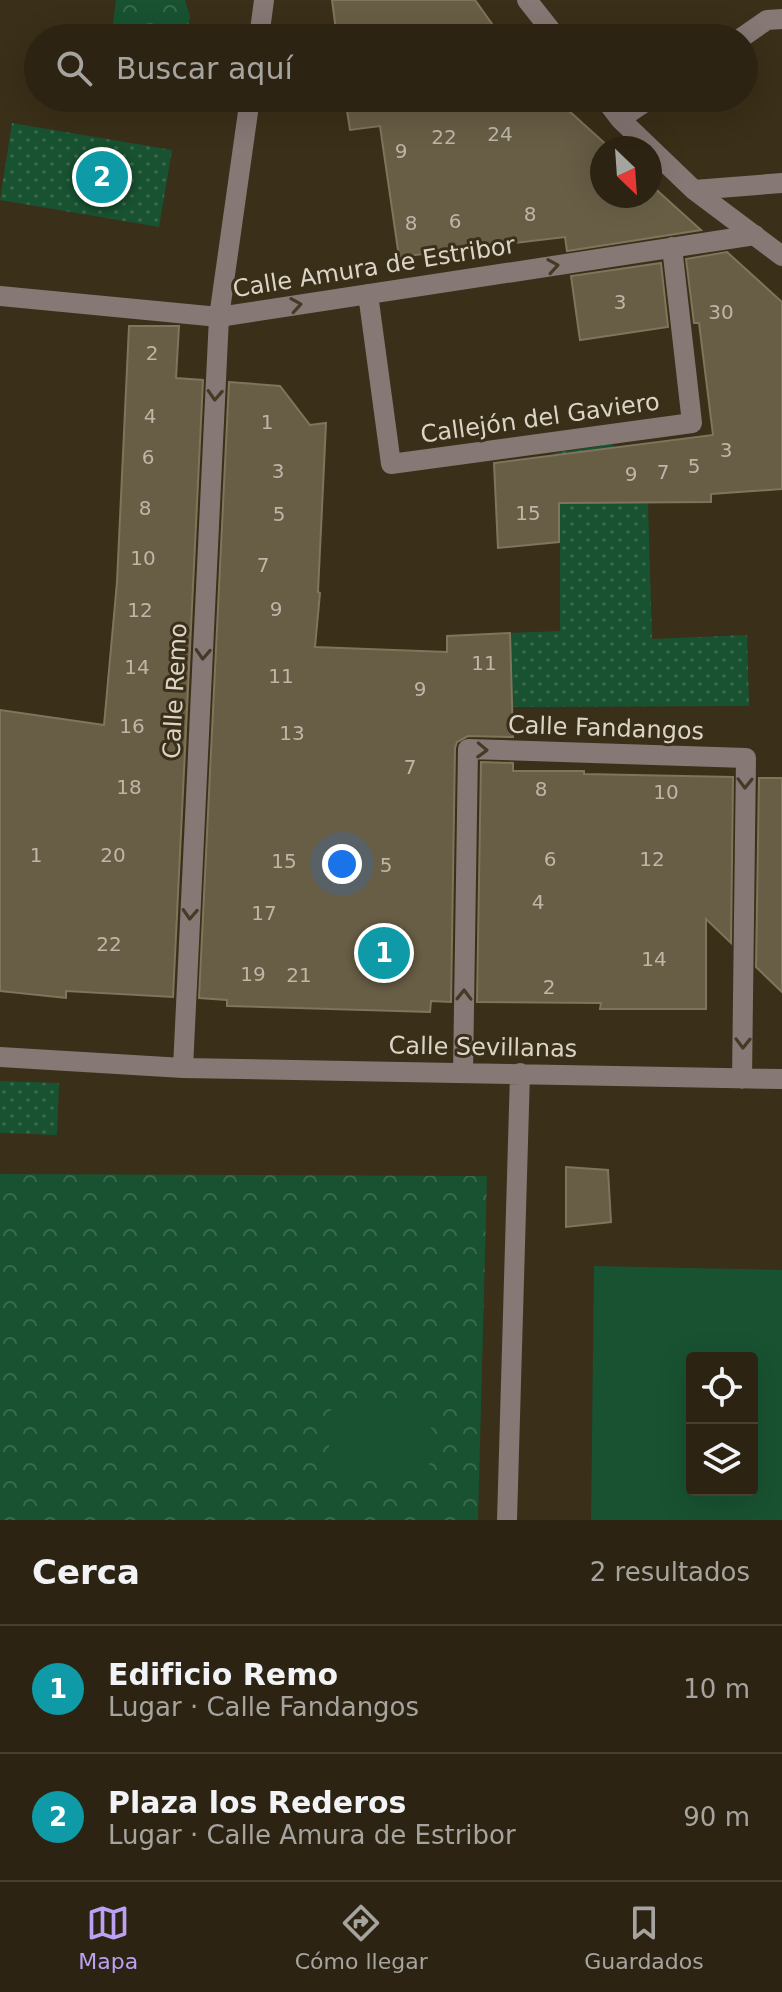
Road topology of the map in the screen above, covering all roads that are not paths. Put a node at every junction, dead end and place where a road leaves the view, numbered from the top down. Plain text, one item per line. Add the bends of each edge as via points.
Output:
1 (264, 0) edge
2 (527, 0) edge
3 (782, 19) edge
4 (261, 24) edge
5 (546, 24) edge
6 (758, 26) edge
7 (248, 112) edge
8 (615, 112) edge
9 (630, 112) edge
10 (620, 119) junction
11 (782, 183) edge
12 (694, 190) junction
13 (755, 235) junction
14 (672, 247) junction
15 (782, 256) edge
16 (368, 294) junction
17 (0, 296) edge
18 (219, 317) junction
19 (0, 1057) edge
20 (183, 1068) junction
21 (463, 1073) junction
22 (520, 1073) junction
23 (742, 1079) junction
24 (782, 1079) edge
25 (507, 1520) edge

1 - 4 street
2 - 5 street
3 - 6 street
7 - 18 street, Calle Remo
8 - 10 street
9 - 10 street
10 - 12 street
11 - 12 street
12 - 13 street
13 - 14 street, Calle Amura de Estribor
13 - 15 street
16 -> 14 street, Calle Amura de Estribor
14 - 16 street, Callejón del Gaviero via 692,423 391,464
18 -> 16 street, Calle Amura de Estribor
17 - 18 street, Calle Amura de Estribor
18 -> 20 street, Calle Remo
19 - 20 street, Calle Sevillanas
20 - 21 street, Calle Sevillanas
21 - 22 street, Calle Sevillanas
21 -> 23 street, Calle Fandangos via 468,749 746,758
22 - 23 street, Calle Sevillanas
22 - 25 street
23 - 24 street, Calle Sevillanas

